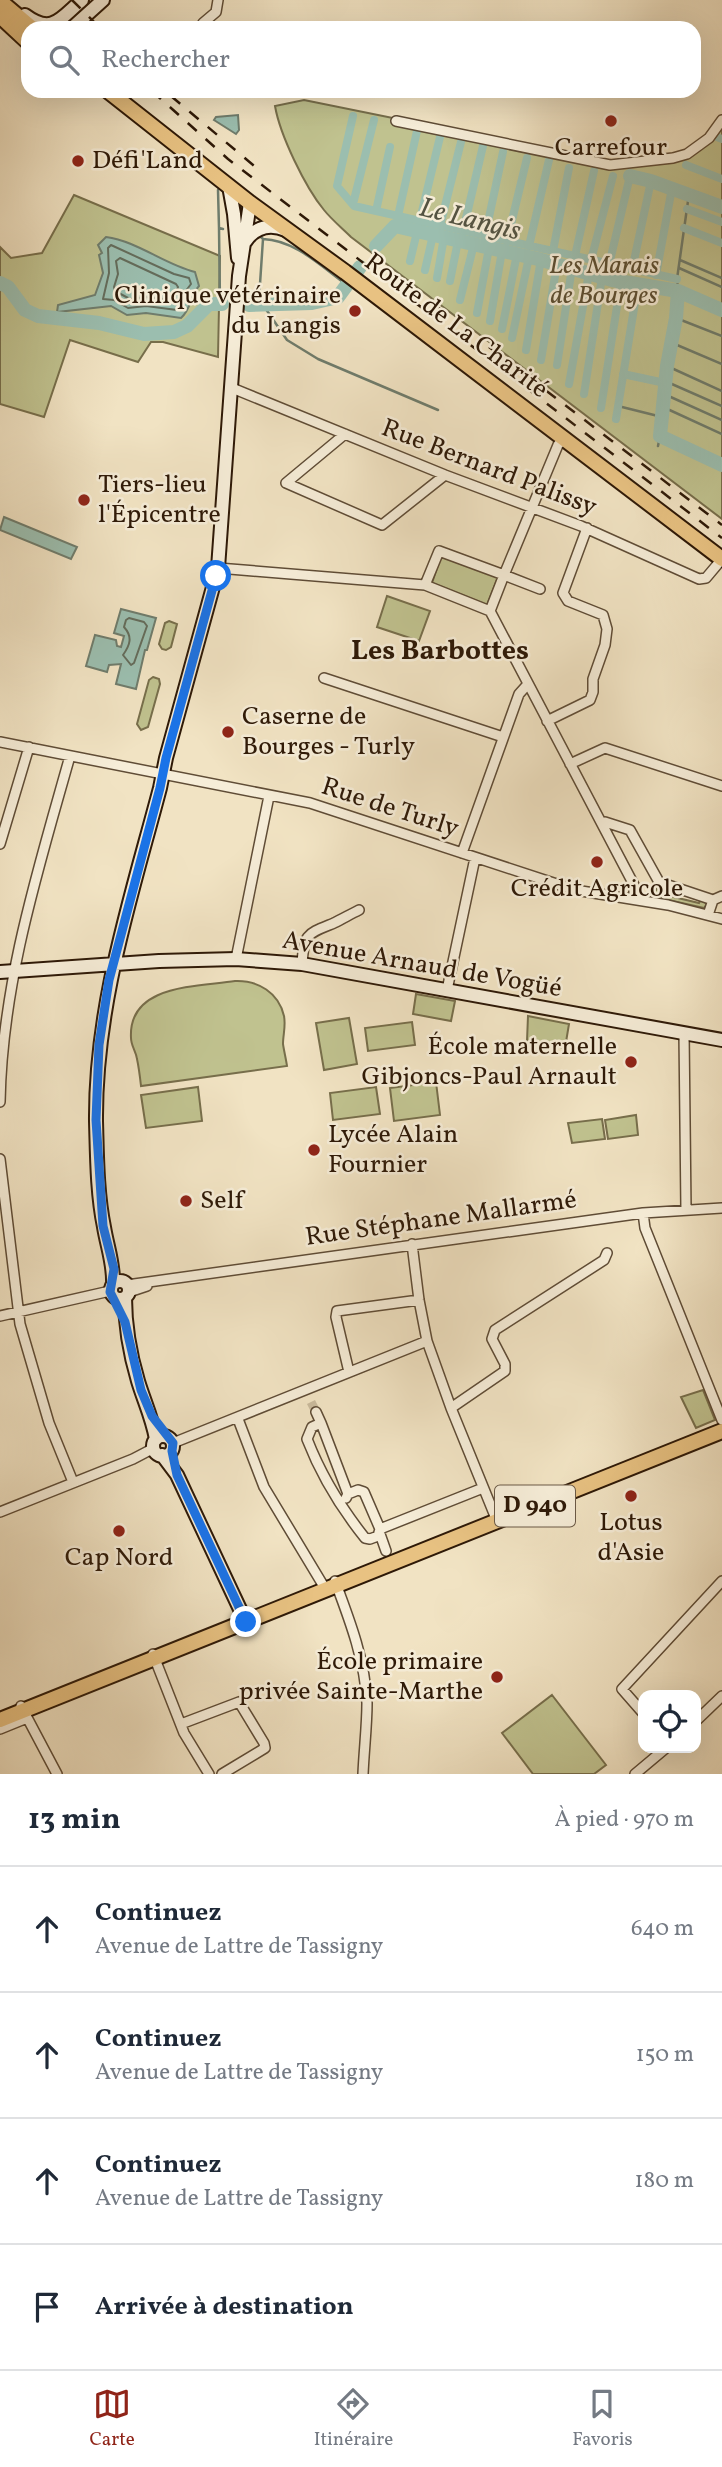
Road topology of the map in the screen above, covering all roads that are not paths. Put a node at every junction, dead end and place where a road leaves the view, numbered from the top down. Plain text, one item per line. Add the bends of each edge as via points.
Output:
1 (84, 0) edge
2 (103, 0) edge
3 (218, 0) edge
4 (3, 1) edge
5 (0, 14) edge
6 (22, 21) edge
7 (33, 21) edge
8 (56, 21) edge
9 (66, 21) edge
10 (81, 21) edge
11 (205, 21) edge
12 (21, 24) edge
13 (21, 35) edge
14 (108, 98) edge
15 (117, 98) edge
16 (125, 98) edge
17 (722, 120) edge
18 (396, 121) dead end
19 (162, 132) junction
20 (229, 186) junction
21 (250, 203) junction
22 (234, 214) junction
23 (288, 231) junction
24 (245, 243) junction
25 (239, 276) junction
26 (232, 388) junction
27 (345, 434) junction
28 (564, 438) junction
29 (445, 475) junction
30 (532, 509) junction
31 (587, 528) junction
32 (722, 559) edge
33 (217, 572) junction
34 (504, 575) junction
35 (425, 585) junction
36 (540, 589) dead end
37 (490, 611) junction
38 (324, 678) dead end
39 (528, 684) junction
40 (547, 721) junction
41 (503, 737) junction
42 (0, 742) edge
43 (29, 747) junction
44 (70, 756) junction
45 (570, 764) junction
46 (164, 775) junction
47 (722, 785) edge
48 (270, 796) junction
49 (2, 824) edge
50 (602, 824) junction
51 (0, 844) edge
52 (462, 853) junction
53 (475, 858) junction
54 (717, 898) edge
55 (634, 899) junction
56 (359, 910) dead end
57 (708, 915) junction
58 (722, 919) edge
59 (236, 959) junction
60 (302, 964) junction
61 (113, 965) junction
62 (6, 972) edge
63 (447, 990) junction
64 (684, 1033) junction
65 (722, 1040) edge
66 (0, 1102) edge
67 (0, 1159) edge
68 (722, 1208) edge
69 (686, 1210) junction
70 (643, 1213) junction
71 (412, 1244) junction
72 (607, 1253) dead end
73 (117, 1291) junction
74 (418, 1300) junction
75 (18, 1313) junction
76 (0, 1317) edge
77 (427, 1341) junction
78 (349, 1372) junction
79 (306, 1390) junction
80 (311, 1402) tunnel mouth
81 (451, 1408) junction
82 (316, 1412) tunnel mouth
83 (237, 1419) junction
84 (722, 1422) edge
85 (321, 1423) junction
86 (722, 1431) edge
87 (164, 1445) junction
88 (73, 1482) junction
89 (483, 1488) junction
90 (348, 1494) junction
91 (342, 1505) junction
92 (0, 1512) edge
93 (496, 1518) junction
94 (380, 1532) junction
95 (386, 1551) dead end
96 (722, 1581) edge
97 (330, 1585) junction
98 (245, 1619) junction
99 (154, 1655) junction
100 (722, 1696) edge
101 (638, 1707) edge
102 (23, 1711) junction
103 (0, 1713) edge
104 (701, 1716) edge
105 (0, 1720) edge
106 (181, 1724) junction
107 (0, 1729) edge
108 (660, 1753) edge
109 (57, 1774) edge
110 (209, 1774) edge
111 (222, 1774) edge
112 (363, 1774) edge
113 (635, 1774) edge

1 - 8 main road
1 - 9 main road
2 - 10 main road
3 - 11 street via 216,12
4 - 6 main road
4 - 7 main road
5 - 12 main road
5 - 13 main road
14 - 19 main road, Route de La Charité
15 - 19 main road, Route de La Charité
16 - 19 main road
17 - 18 street via 699,148 687,154 610,166
19 - 20 main road, Route de La Charité
20 - 21 main road, Route de La Charité
20 - 22 main road
21 - 22 main road
21 - 23 main road, Route de La Charité
21 - 24 main road
22 - 25 main road
23 - 24 main road via 262,227
23 - 28 main road, Route de La Charité
24 - 25 main road
25 - 26 main road
26 - 27 street, Rue Bernard Palissy
26 - 33 main road
27 - 29 street, Rue Bernard Palissy
27 - 29 street via 283,480 382,525
28 - 30 street
28 - 32 main road, Route de La Charité
29 - 30 street, Rue Bernard Palissy
30 - 31 street, Rue Bernard Palissy
30 - 34 street
31 - 32 street, Rue Bernard Palissy via 699,579 706,578
31 - 40 street via 563,593 568,601 603,615 605,645 590,700
33 - 35 street
33 - 46 main road
34 - 35 street via 439,551
34 - 36 street
34 - 37 street
35 - 37 street
37 - 39 street
38 - 41 street
39 - 40 street
39 - 41 street via 519,694
40 - 45 street
41 - 52 street
42 - 43 street, Rue de Turly
43 - 44 street, Rue de Turly
43 - 49 street
44 - 46 street, Rue de Turly
44 - 62 street
45 - 47 street via 605,748
45 - 50 street
46 - 48 street, Rue de Turly
46 - 61 main road
48 - 52 street, Rue de Turly via 312,804
48 - 59 street
49 - 51 street
50 - 54 street via 630,831 659,882
50 - 55 street via 634,885
52 - 53 street, Rue de Turly
53 - 55 street, Rue de Turly via 575,890
53 - 63 street
54 - 57 street
55 - 57 street, Rue de Turly
56 - 60 street via 314,929 305,942
57 - 58 street, Rue de Turly
59 - 60 main road, Avenue Arnaud de Vogüé
59 - 61 main road, Avenue Arnaud de Vogüé
60 - 63 main road, Avenue Arnaud de Vogüé
61 - 62 main road, Avenue Arnaud de Vogüé
61 - 73 main road via 99,1045 96,1120 103,1226
62 - 66 street
63 - 64 main road, Avenue Arnaud de Vogüé
64 - 65 main road, Avenue Arnaud de Vogüé
64 - 69 street
67 - 75 street
68 - 69 street, Rue Stéphane Mallarmé
69 - 70 street, Rue Stéphane Mallarmé
70 - 71 street, Rue Stéphane Mallarmé
70 - 84 street
71 - 73 street, Rue Stéphane Mallarmé via 167,1279
71 - 74 street
72 - 81 street via 604,1260 495,1330 492,1339 505,1371
73 - 75 street, Rue Stéphane Mallarmé
73 - 87 main road via 138,1383
74 - 77 street
74 - 78 street via 338,1311 335,1317
75 - 76 street, Rue Stéphane Mallarmé
75 - 88 street via 49,1423
77 - 78 street
77 - 81 street
78 - 79 street
79 - 80 street
79 - 83 street
81 - 89 street
82 - 85 street
83 - 87 street
83 - 97 street via 264,1487
84 - 93 main road, D 940
85 - 90 street
85 - 91 street via 309,1430 307,1439 319,1470
86 - 93 main road, D 940
87 - 88 street
87 - 98 main road
88 - 92 street
89 - 93 street
89 - 94 street
90 - 91 street
90 - 94 street via 364,1492
91 - 94 street via 367,1540
93 - 97 main road, D 940
94 - 95 street
96 - 101 street via 622,1689
97 - 98 main road, D 940
97 - 112 street via 352,1628 365,1681
98 - 99 main road, D 940
99 - 102 main road, D 940
99 - 106 street
100 - 104 street
102 - 103 main road, D 940
102 - 105 main road, D 940
102 - 107 street
102 - 109 street
106 - 110 street
106 - 111 street via 239,1702 265,1748
108 - 113 street

